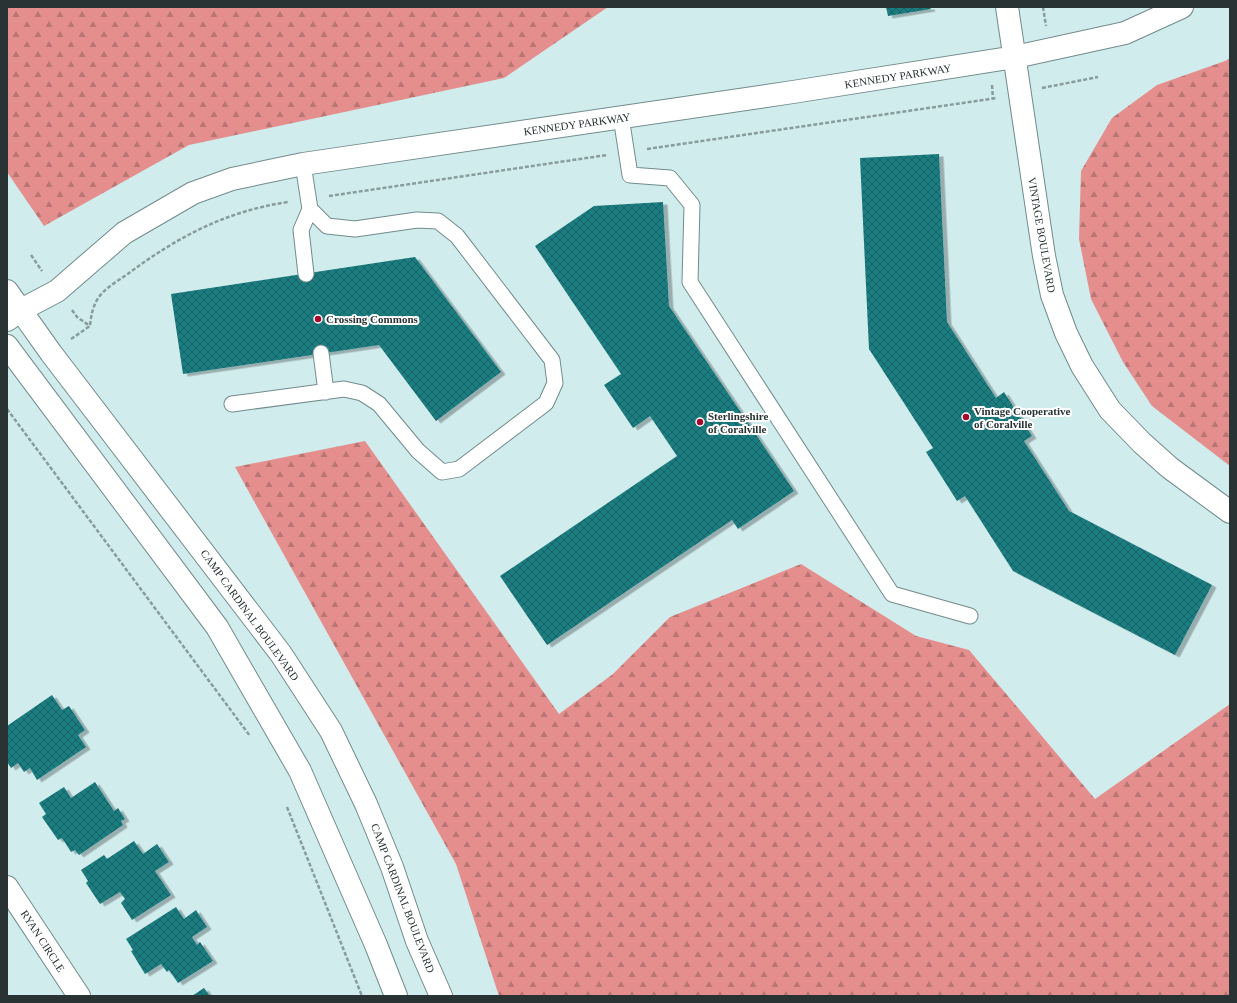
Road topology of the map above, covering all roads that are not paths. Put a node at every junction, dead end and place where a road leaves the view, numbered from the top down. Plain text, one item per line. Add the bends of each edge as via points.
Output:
1 (1007, 7) edge
2 (1182, 7) edge
3 (1015, 57) junction
4 (621, 117) junction
5 (303, 164) junction
6 (309, 204) junction
7 (306, 274) dead end
8 (7, 291) edge
9 (14, 315) edge
10 (7, 346) edge
11 (320, 353) dead end
12 (326, 392) junction
13 (232, 404) dead end
14 (1230, 512) edge
15 (970, 616) dead end
16 (7, 887) edge
17 (79, 996) edge
18 (396, 996) edge
19 (441, 996) edge

1 - 3 street, VINTAGE BOULEVARD
2 - 3 street, KENNEDY PARKWAY via 1124,33
3 - 4 street, KENNEDY PARKWAY
3 - 14 street, VINTAGE BOULEVARD via 1044,256 1052,296 1066,333 1082,366 1110,410 1170,468
4 - 5 street, KENNEDY PARKWAY
4 - 15 lane via 630,175 670,178 692,205 690,282 892,594
5 - 6 lane
5 - 9 street, KENNEDY PARKWAY via 232,179 193,193 124,233 57,291
6 - 7 lane via 300,230
6 - 12 lane via 327,226 355,229 418,220 438,221 457,236 552,360 555,383 546,403 459,469 442,472 418,451 379,404 362,393 344,389
8 - 9 street, CAMP CARDINAL BOULEVARD
9 - 19 street, CAMP CARDINAL BOULEVARD via 52,353 281,654 331,731 366,804 392,867 417,941
10 - 18 street via 217,627 300,771
11 - 12 lane
12 - 13 lane
16 - 17 street, RYAN CIRCLE

